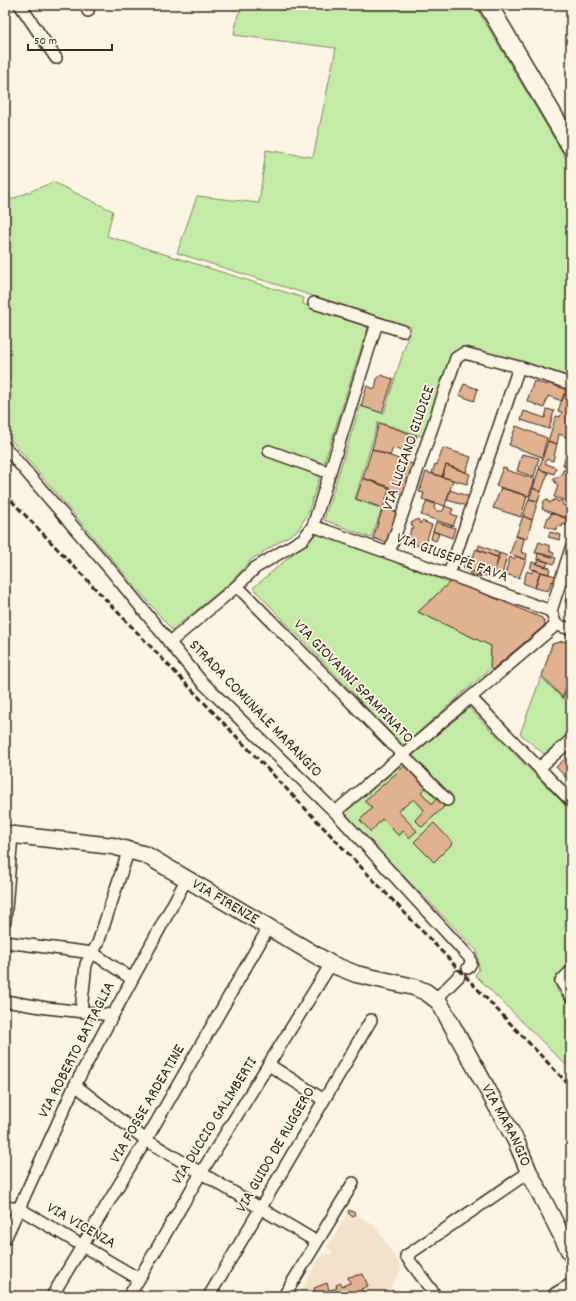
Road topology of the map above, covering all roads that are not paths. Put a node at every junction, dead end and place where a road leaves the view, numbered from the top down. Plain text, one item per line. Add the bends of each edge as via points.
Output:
1 (20, 5) edge
2 (488, 5) edge
3 (56, 58) dead end
4 (571, 146) edge
5 (314, 303) dead end
6 (377, 323) junction
7 (403, 331) dead end
8 (519, 367) junction
9 (571, 384) edge
10 (5, 447) edge
11 (269, 451) dead end
12 (330, 473) junction
13 (313, 526) junction
14 (571, 548) edge
15 (389, 553) junction
16 (449, 574) junction
17 (237, 586) junction
18 (551, 611) junction
19 (556, 625) junction
20 (571, 629) edge
21 (169, 643) junction
22 (471, 698) junction
23 (571, 740) edge
24 (403, 755) junction
25 (540, 768) junction
26 (447, 800) dead end
27 (571, 801) edge
28 (335, 812) junction
29 (8, 834) edge
30 (129, 849) junction
31 (186, 880) junction
32 (5, 921) edge
33 (269, 927) junction
34 (9, 942) edge
35 (93, 953) junction
36 (331, 964) junction
37 (468, 968) dead end
38 (571, 971) edge
39 (460, 976) dead end
40 (132, 979) junction
41 (571, 996) edge
42 (436, 999) junction
43 (5, 1001) edge
44 (81, 1011) junction
45 (112, 1015) junction
46 (371, 1020) dead end
47 (269, 1065) junction
48 (75, 1085) junction
49 (324, 1100) junction
50 (146, 1140) junction
51 (529, 1172) junction
52 (201, 1173) junction
53 (353, 1182) dead end
54 (5, 1207) edge
55 (20, 1209) junction
56 (260, 1209) junction
57 (5, 1239) edge
58 (317, 1242) junction
59 (83, 1246) junction
60 (571, 1254) edge
61 (139, 1279) junction
62 (571, 1287) edge
63 (52, 1296) edge
64 (129, 1296) edge
65 (209, 1296) edge
66 (284, 1296) edge
67 (436, 1296) edge
68 (556, 1296) edge

1 - 3 street
2 - 4 main road
5 - 6 street
6 - 7 street
6 - 12 street
8 - 9 street
8 - 15 street, VIA LUCIANO GIUDICE via 464,353 456,358
8 - 16 street
10 - 21 street, STRADA COMUNALE MARANGIO via 114,574
11 - 12 street
12 - 13 street
13 - 15 street, VIA GIUSEPPE FAVA
13 - 17 street via 303,539 255,568
14 - 18 street
15 - 16 street, VIA GIUSEPPE FAVA
16 - 18 street, VIA GIUSEPPE FAVA
17 - 21 street
17 - 24 street, VIA GIOVANNI SPAMPINATO
18 - 19 street
19 - 20 street
19 - 22 street
21 - 28 street, STRADA COMUNALE MARANGIO via 201,681
22 - 24 street
22 - 25 street
23 - 25 street
24 - 26 street, VIA GIOVANNI SPAMPINATO
24 - 28 street
25 - 27 street
28 - 37 street, STRADA COMUNALE MARANGIO via 470,958
29 - 30 street, VIA FIRENZE
29 - 32 street
30 - 31 street, VIA FIRENZE via 146,855
30 - 35 street
31 - 33 street, VIA FIRENZE
31 - 40 street, VIA ROBERTO BATTAGLIA
33 - 36 street, VIA FIRENZE
33 - 50 street, VIA FOSSE ARDEATINE
34 - 35 street
35 - 40 street
35 - 44 street via 86,964
36 - 42 street, VIA FIRENZE via 356,974 414,987
36 - 47 street, VIA DUCCIO GALIMBERTI
38 - 41 street via 561,981
39 - 42 street
40 - 45 street, VIA ROBERTO BATTAGLIA
42 - 51 street, VIA MARANGIO via 516,1141
43 - 44 street
44 - 45 street
45 - 48 street, VIA ROBERTO BATTAGLIA
46 - 49 street, VIA GUIDO DE RUGGERO
47 - 49 street
47 - 52 street, VIA DUCCIO GALIMBERTI
48 - 50 street
48 - 55 street, VIA ROBERTO BATTAGLIA
49 - 56 street, VIA GUIDO DE RUGGERO
50 - 52 street
50 - 59 street, VIA FOSSE ARDEATINE
51 - 60 street, VIA MARANGIO
51 - 67 street via 406,1256
52 - 56 street
52 - 61 street, VIA DUCCIO GALIMBERTI
53 - 58 street
54 - 55 street, VIA VICENZA
55 - 57 street, VIA ROBERTO BATTAGLIA
55 - 59 street, VIA VICENZA
56 - 58 street
56 - 65 street, VIA GUIDO DE RUGGERO
58 - 66 street
59 - 61 street, VIA VICENZA
59 - 63 street, VIA FOSSE ARDEATINE
61 - 64 street, VIA DUCCIO GALIMBERTI
62 - 68 street

